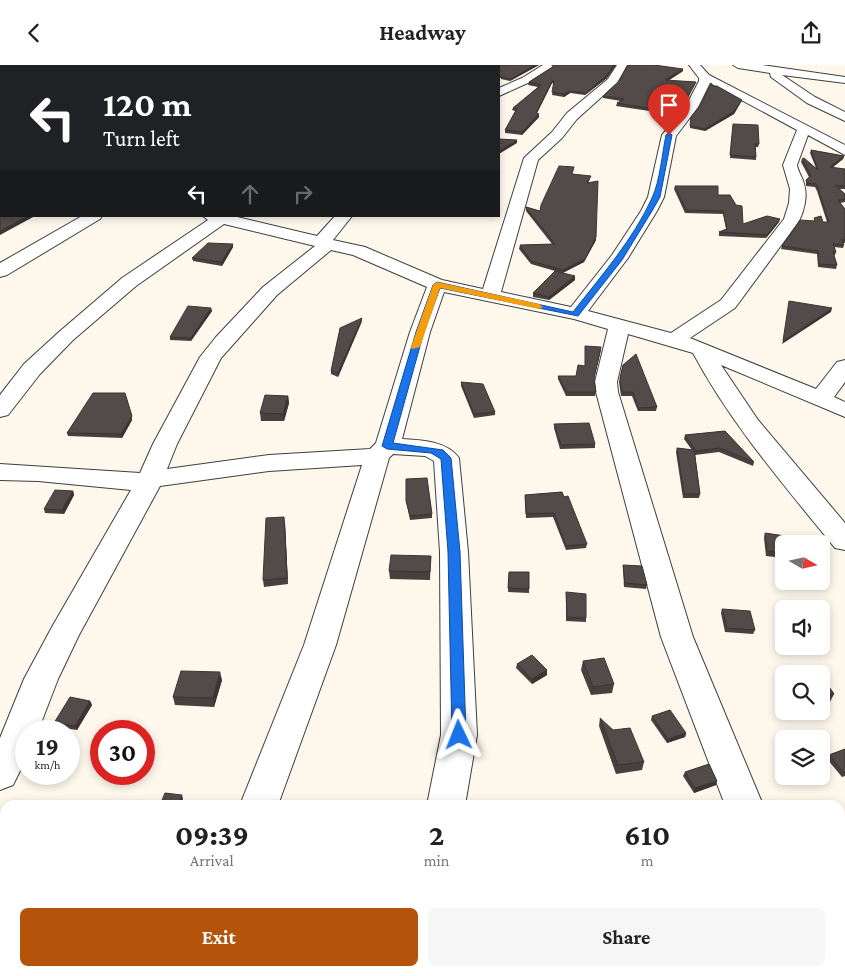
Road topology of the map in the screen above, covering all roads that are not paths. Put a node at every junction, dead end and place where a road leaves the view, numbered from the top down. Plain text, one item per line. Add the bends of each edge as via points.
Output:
1 (622, 65) edge
2 (694, 65) edge
3 (738, 65) edge
4 (547, 67) dead end
5 (776, 71) junction
6 (705, 77) junction
7 (845, 80) edge
8 (500, 91) edge
9 (845, 117) edge
10 (804, 128) junction
11 (845, 151) edge
12 (92, 217) edge
13 (215, 217) edge
14 (343, 217) edge
15 (322, 241) junction
16 (0, 271) edge
17 (437, 285) junction
18 (490, 296) junction
19 (576, 315) junction
20 (619, 326) junction
21 (674, 341) junction
22 (701, 349) junction
23 (845, 367) edge
24 (820, 399) junction
25 (0, 410) edge
26 (845, 410) edge
27 (382, 451) junction
28 (0, 472) edge
29 (150, 480) junction
30 (845, 541) edge
31 (0, 774) edge
32 (261, 800) edge
33 (447, 800) edge
34 (742, 800) edge

1 - 18 street via 613,81 572,116 531,158
2 - 6 street
3 - 5 street
4 - 8 street
5 - 7 street
5 - 9 street via 775,75 804,95
6 - 10 street
6 - 19 street via 697,100 669,135 656,197 649,211
10 - 11 street
10 - 21 street via 790,165 797,186 791,221 728,304
12 - 16 street
13 - 15 street
13 - 25 street via 179,249 129,282 66,336 32,369
14 - 15 street
15 - 17 street via 377,257
15 - 29 street via 323,248 270,291 211,357 165,444
17 - 18 street
17 - 27 street
18 - 19 street
19 - 20 street
20 - 21 street
20 - 34 street via 606,381 607,392 677,637
21 - 22 street
22 - 24 street
22 - 30 street via 716,379 765,446
23 - 24 street
24 - 26 street
27 - 29 street
27 - 32 street via 320,645
27 - 33 street via 431,450 446,458 454,552 459,735
28 - 29 street via 117,482
29 - 31 street via 63,635

